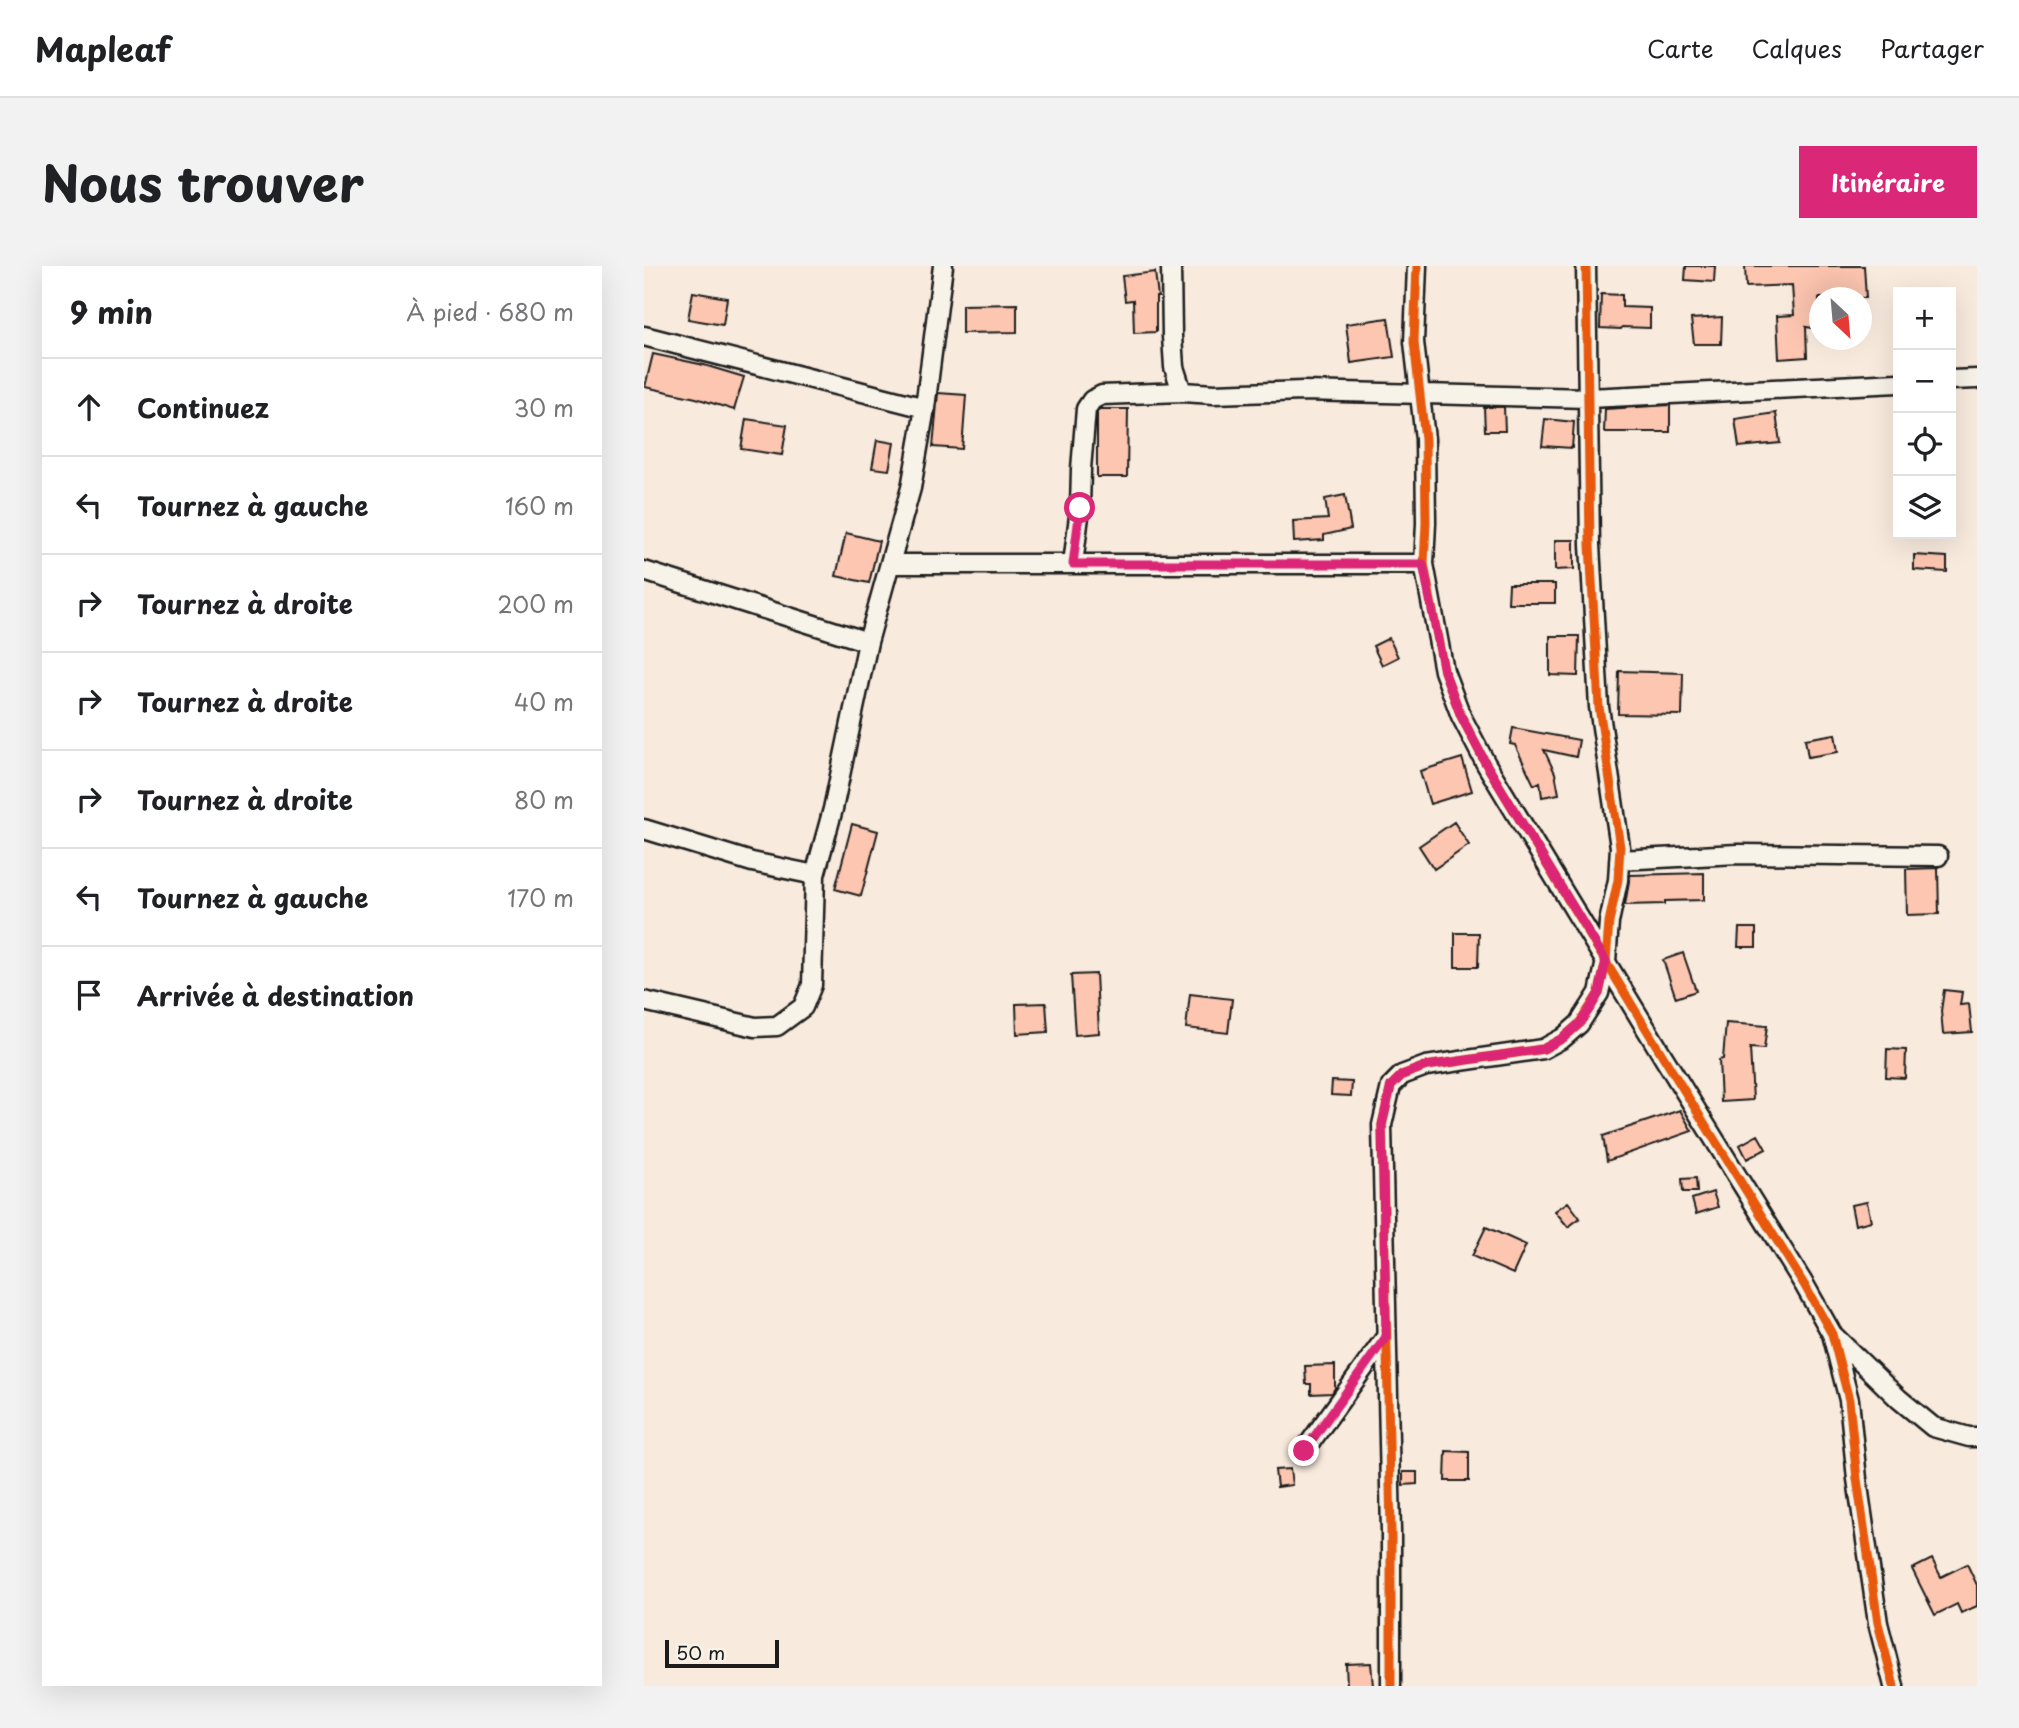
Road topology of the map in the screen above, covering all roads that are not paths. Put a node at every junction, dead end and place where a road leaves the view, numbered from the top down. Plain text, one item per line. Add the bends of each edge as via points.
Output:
1 (943, 266) edge
2 (1171, 266) edge
3 (1417, 266) edge
4 (1586, 266) edge
5 (644, 336) edge
6 (1977, 379) edge
7 (1956, 380) edge
8 (1893, 383) edge
9 (1182, 392) junction
10 (1421, 393) junction
11 (1589, 398) junction
12 (925, 408) junction
13 (890, 564) junction
14 (1073, 564) junction
15 (1423, 564) junction
16 (644, 571) edge
17 (868, 642) junction
18 (644, 829) edge
19 (1938, 856) dead end
20 (1619, 860) junction
21 (815, 875) junction
22 (1606, 961) junction
23 (644, 1001) edge
24 (1832, 1334) junction
25 (1386, 1337) junction
26 (1977, 1437) edge
27 (1304, 1451) dead end
28 (1391, 1686) edge
29 (1894, 1686) edge

1 - 12 street
2 - 9 street via 1171,336
3 - 10 street via 1414,342
4 - 11 street
5 - 12 street
6 - 7 street
8 - 11 street
9 - 10 street
9 - 14 street via 1102,394 1086,409
10 - 11 street
10 - 15 street via 1426,487
11 - 20 street via 1590,545 1599,707
12 - 13 street via 911,488
13 - 14 street
13 - 17 street
14 - 15 street
15 - 22 street via 1444,671 1461,716
16 - 17 street
17 - 21 street
18 - 21 street via 752,862
19 - 20 street via 1738,854
20 - 22 street
21 - 23 street via 811,985 803,1007 788,1019 777,1026 755,1027
22 - 24 street
22 - 25 street via 1599,993 1579,1024 1563,1038 1543,1049 1426,1066 1402,1075 1391,1086 1382,1125
24 - 26 street via 1933,1427
24 - 29 street via 1849,1400 1878,1623
25 - 27 street
25 - 28 street

